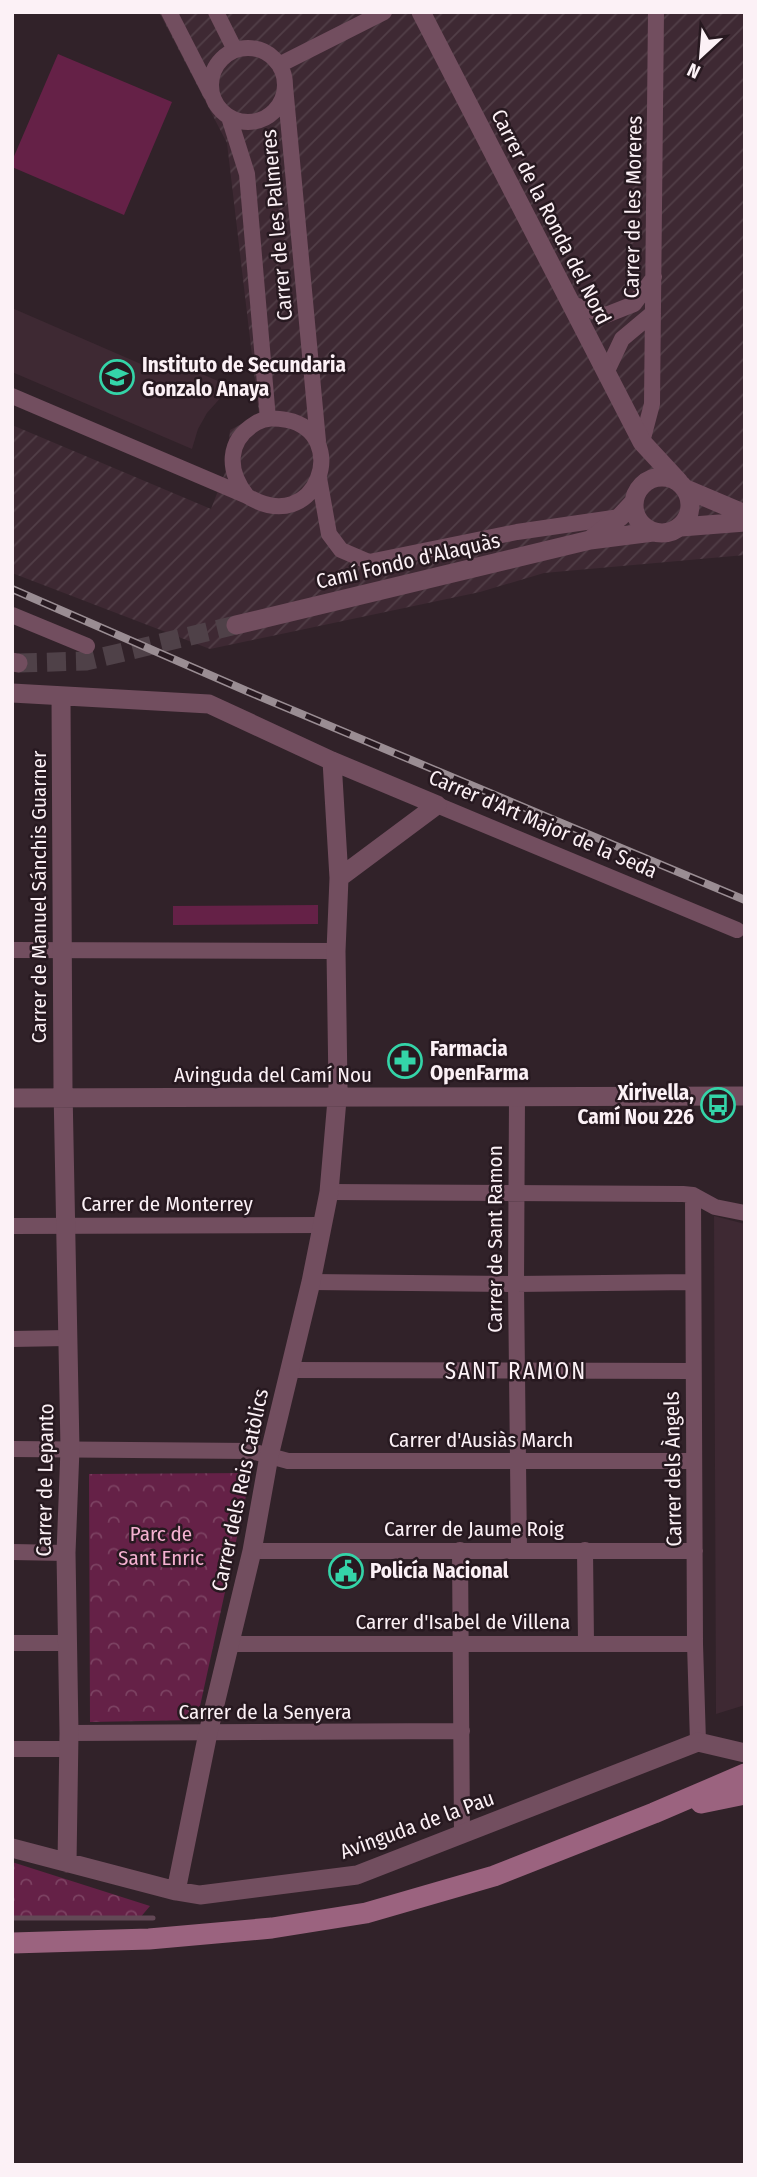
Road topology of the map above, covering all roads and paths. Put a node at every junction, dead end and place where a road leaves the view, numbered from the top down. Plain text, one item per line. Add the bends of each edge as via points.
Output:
1 (169, 12) edge
2 (216, 12) edge
3 (384, 12) edge
4 (421, 12) edge
5 (656, 12) edge
6 (235, 51) junction
7 (279, 65) junction
8 (285, 86) junction
9 (214, 99) junction
10 (229, 117) junction
11 (654, 277) junction
12 (571, 304) junction
13 (653, 313) junction
14 (606, 373) junction
15 (12, 397) edge
16 (268, 419) junction
17 (642, 442) junction
18 (318, 444) junction
19 (319, 478) junction
20 (682, 486) junction
21 (638, 494) junction
22 (247, 496) junction
23 (745, 513) edge
24 (620, 517) junction
25 (745, 523) edge
26 (681, 527) junction
27 (653, 532) junction
28 (590, 540) junction
29 (12, 615) edge
30 (236, 625) tunnel mouth
31 (87, 646) dead end
32 (12, 693) edge
33 (61, 696) junction
34 (332, 761) junction
35 (437, 805) junction
36 (339, 878) junction
37 (737, 930) dead end
38 (63, 949) junction
39 (12, 950) edge
40 (336, 951) junction
41 (745, 1096) edge
42 (337, 1097) junction
43 (517, 1097) junction
44 (12, 1098) edge
45 (63, 1098) junction
46 (329, 1192) junction
47 (516, 1192) junction
48 (693, 1195) junction
49 (745, 1213) edge
50 (322, 1225) junction
51 (12, 1226) edge
52 (67, 1226) junction
53 (311, 1282) junction
54 (693, 1282) junction
55 (516, 1284) junction
56 (67, 1338) junction
57 (12, 1339) edge
58 (289, 1370) junction
59 (517, 1371) junction
60 (692, 1371) junction
61 (12, 1449) edge
62 (70, 1449) junction
63 (270, 1456) junction
64 (517, 1460) junction
65 (694, 1461) junction
66 (252, 1550) junction
67 (460, 1550) junction
68 (519, 1550) junction
69 (585, 1550) junction
70 (695, 1551) junction
71 (12, 1552) edge
72 (66, 1553) junction
73 (12, 1643) edge
74 (66, 1643) junction
75 (461, 1643) junction
76 (586, 1643) junction
77 (230, 1644) junction
78 (695, 1644) junction
79 (462, 1731) junction
80 (208, 1733) junction
81 (69, 1741) junction
82 (698, 1742) junction
83 (12, 1749) edge
84 (745, 1753) edge
85 (745, 1774) edge
86 (745, 1794) edge
87 (654, 1813) junction
88 (462, 1835) junction
89 (12, 1848) edge
90 (67, 1863) junction
91 (176, 1891) junction
92 (12, 1943) edge

1 - 9 street
2 - 6 street
3 - 7 street
4 - 12 street, Carrer de la Ronda del Nord
5 - 11 street, Carrer de les Moreres
6 - 7 street via 259,50
6 - 9 street via 212,75
7 - 8 street
8 - 10 street via 276,109 261,120
8 - 18 street, Carrer de les Palmeres
9 - 10 street
10 - 16 street, Carrer de les Palmeres via 247,174
11 - 12 street via 634,304 606,315
11 - 13 street, Carrer de les Moreres
12 - 14 street, Carrer de la Ronda del Nord
13 - 14 street via 622,339
13 - 17 street, Carrer de les Moreres via 652,404
14 - 17 street, Carrer de la Ronda del Nord
15 - 22 street
16 - 18 street via 296,422
16 - 22 street via 246,429 233,454 233,469
17 - 20 street, Carrer de la Ronda del Nord
17 - 21 street, Carrer de la Ronda del Nord
18 - 19 street
19 - 22 street via 305,497 292,505 261,504
19 - 24 street via 330,534 341,550 369,562
20 - 21 street via 660,477 651,479
20 - 23 street
20 - 26 street via 691,501
21 - 24 street, Camí Fondo d'Alaquàs
21 - 27 street via 638,520
24 - 28 street, Camí Fondo d'Alaquàs
25 - 26 street
26 - 27 street
27 - 28 street, Camí Fondo d'Alaquàs
28 - 30 street, Camí Fondo d'Alaquàs
29 - 31 street
32 - 33 street, Carrer d'Art Major de la Seda
33 - 34 street, Carrer d'Art Major de la Seda via 209,704
33 - 38 street, Carrer de Manuel Sánchis Guarner
34 - 35 street, Carrer d'Art Major de la Seda
34 - 36 street, Carrer dels Reis Catòlics
35 - 36 street
35 - 37 street, Carrer d'Art Major de la Seda
36 - 40 street, Carrer dels Reis Catòlics
38 - 39 street
38 - 40 street
38 - 45 street, Carrer de Manuel Sánchis Guarner
40 - 42 street, Carrer dels Reis Catòlics
41 - 43 street, Avinguda del Camí Nou
42 - 43 street, Avinguda del Camí Nou
42 - 45 street, Avinguda del Camí Nou
42 - 46 street, Carrer dels Reis Catòlics
43 - 47 street, Carrer de Sant Ramon
44 - 45 street, Avinguda del Camí Nou
45 - 52 street, Carrer de Lepanto
46 - 47 street
46 - 50 street, Carrer dels Reis Catòlics
47 - 48 street
47 - 55 street, Carrer de Sant Ramon
48 - 49 street via 715,1207
48 - 54 street, Carrer dels Àngels
50 - 52 street, Carrer de Monterrey
50 - 53 street, Carrer dels Reis Catòlics
51 - 52 street, Carrer de Monterrey
52 - 56 street, Carrer de Lepanto
53 - 55 street
53 - 58 street, Carrer dels Reis Catòlics
54 - 55 street
54 - 60 street, Carrer dels Àngels
55 - 59 street, Carrer de Sant Ramon
56 - 57 street
56 - 62 street, Carrer de Lepanto
58 - 59 street
58 - 63 street, Carrer dels Reis Catòlics
59 - 60 street
59 - 64 street, Carrer de Sant Ramon
60 - 65 street, Carrer dels Àngels
61 - 62 street, Carrer d'Ausiàs March
62 - 63 street, Carrer d'Ausiàs March via 251,1451
62 - 72 street, Carrer de Lepanto
63 - 64 street, Carrer d'Ausiàs March via 288,1461
63 - 66 street, Carrer dels Reis Catòlics
64 - 65 street, Carrer d'Ausiàs March
64 - 68 street, Carrer de Sant Ramon
65 - 70 street, Carrer dels Àngels
66 - 67 street, Carrer de Jaume Roig
66 - 77 street, Carrer dels Reis Catòlics
67 - 68 street, Carrer de Jaume Roig
67 - 75 street
68 - 69 street, Carrer de Jaume Roig
69 - 70 street, Carrer de Jaume Roig
69 - 76 street
70 - 78 street, Carrer dels Àngels
71 - 72 street
72 - 74 street, Carrer de Lepanto
73 - 74 street
74 - 81 street, Carrer de Lepanto
75 - 76 street, Carrer d'Isabel de Villena
75 - 77 street, Carrer d'Isabel de Villena
75 - 79 street
76 - 78 street, Carrer d'Isabel de Villena
77 - 80 street, Carrer dels Reis Catòlics
78 - 82 street, Carrer dels Àngels
79 - 80 street, Carrer de la Senyera
79 - 88 street
80 - 81 street, Carrer de la Senyera
80 - 91 street, Carrer dels Reis Catòlics
81 - 83 street, Carrer de la Senyera
81 - 90 street, Carrer de Lepanto
82 - 84 street
82 - 88 street, Avinguda de la Pau
85 - 87 main road
86 - 87 main road
87 - 92 main road via 494,1876 366,1913 163,1938
88 - 91 street, Avinguda de la Pau via 357,1875 200,1895
89 - 90 street, Avinguda de la Pau
90 - 91 street, Avinguda de la Pau

